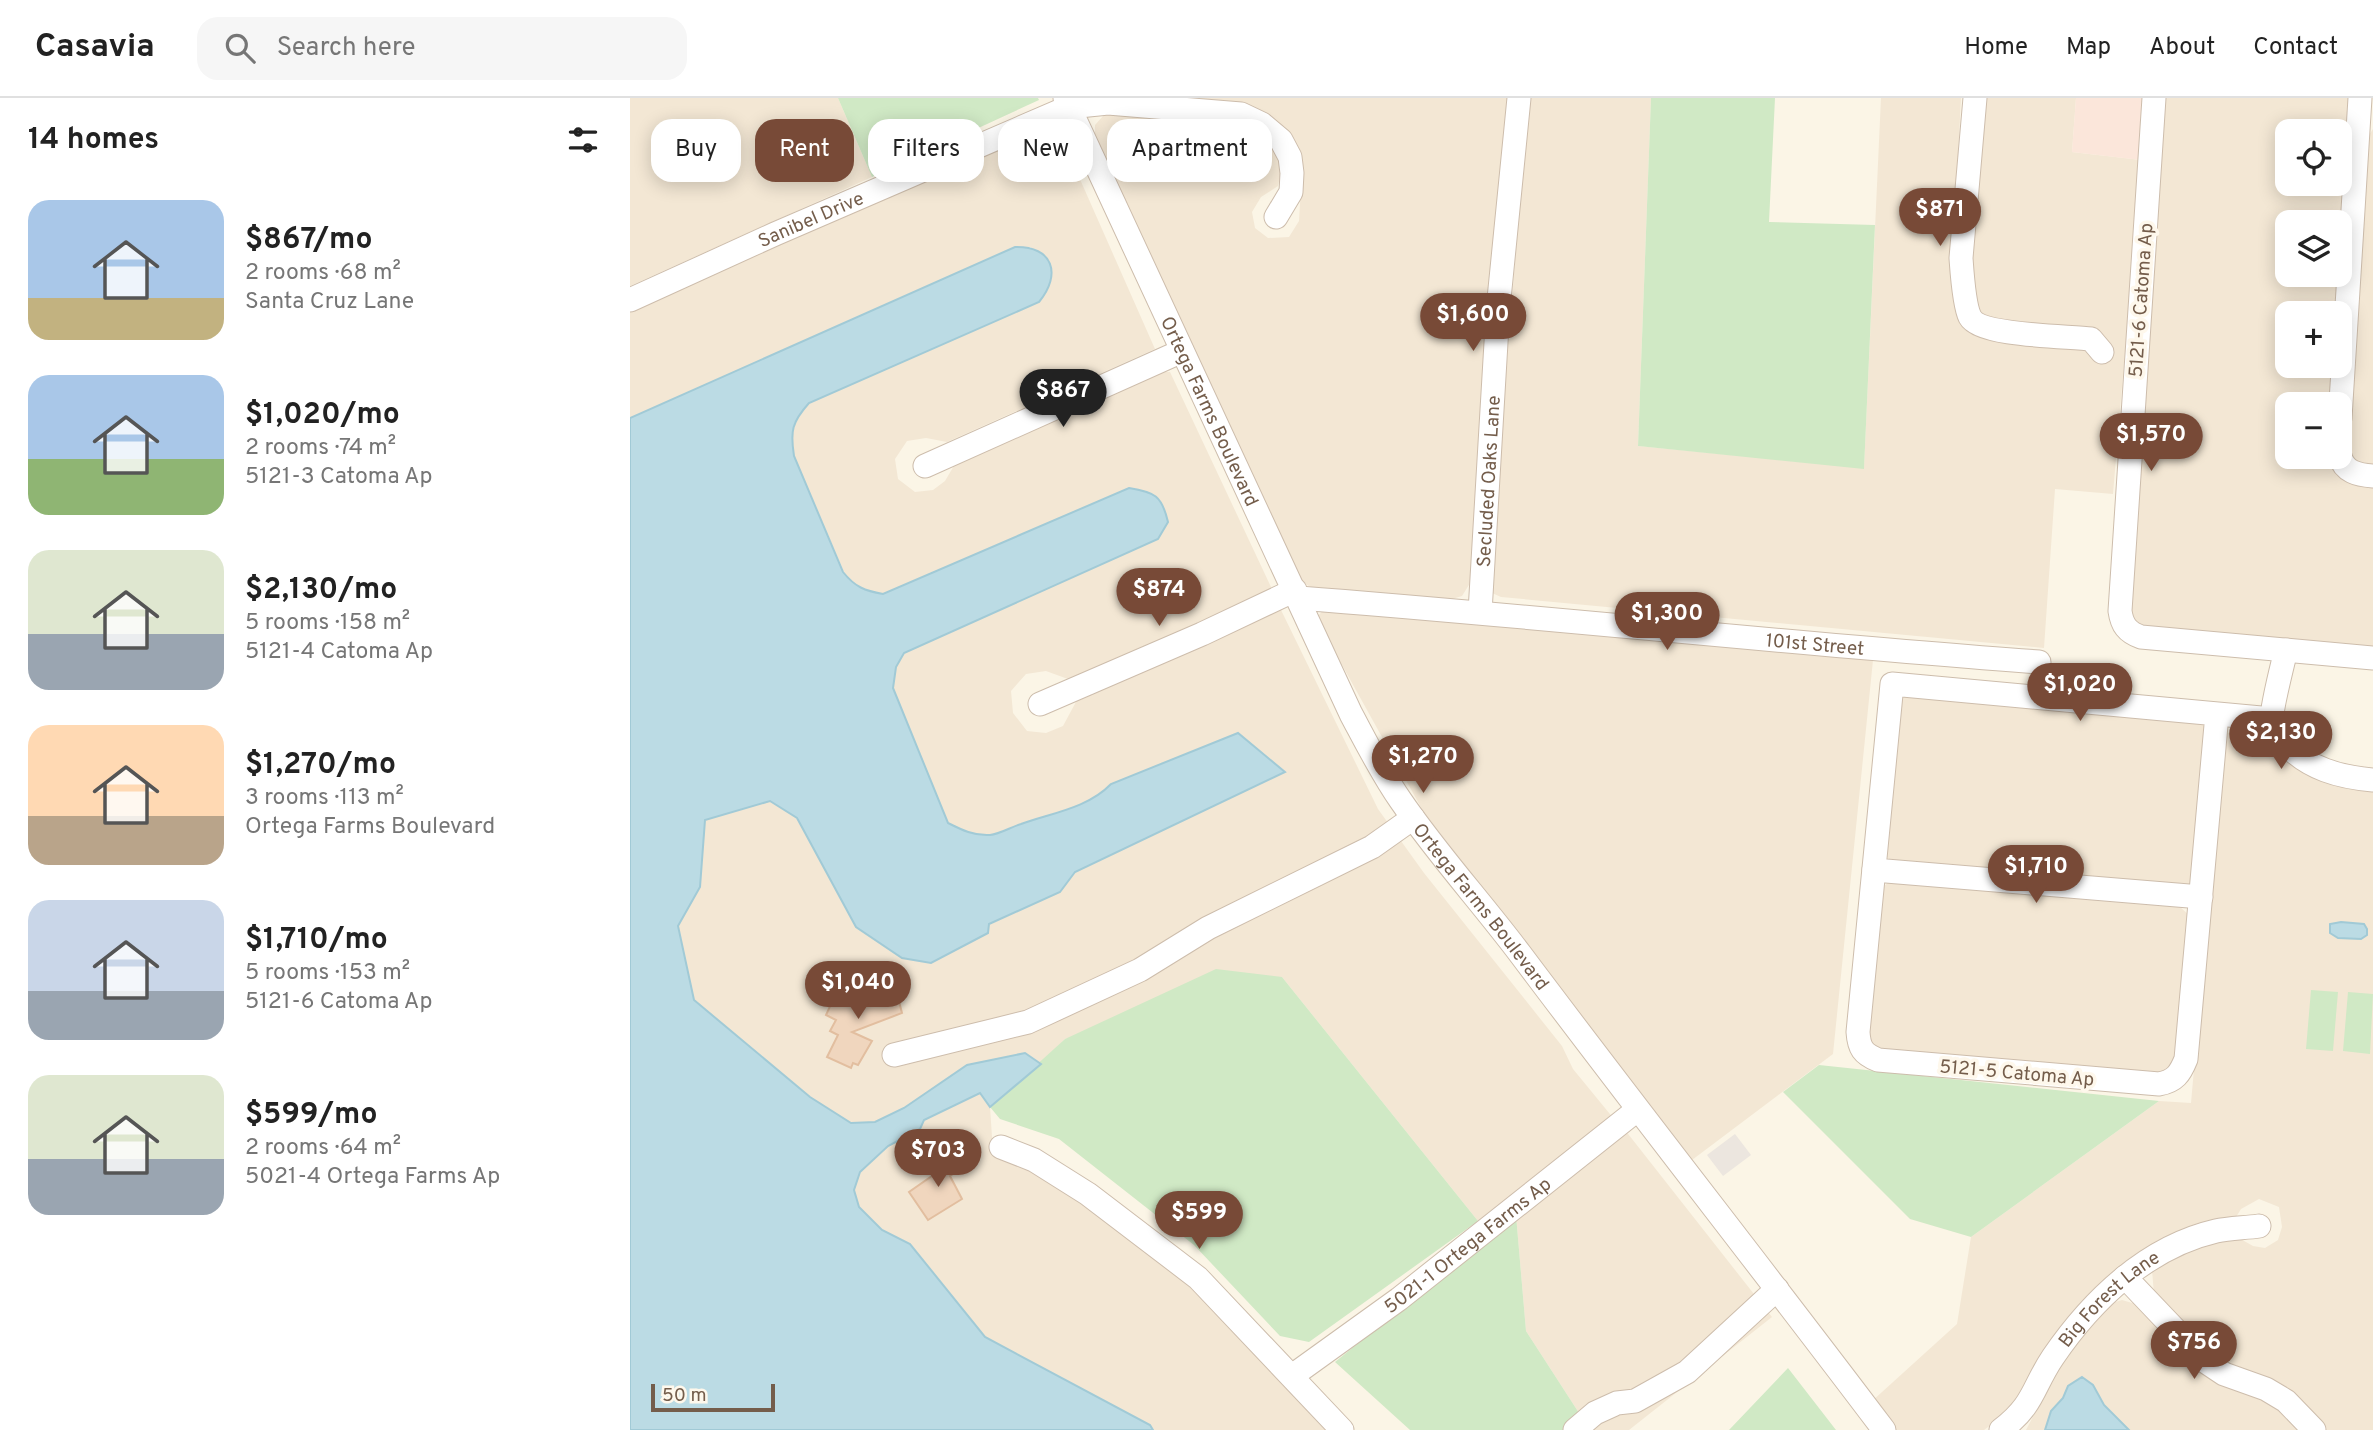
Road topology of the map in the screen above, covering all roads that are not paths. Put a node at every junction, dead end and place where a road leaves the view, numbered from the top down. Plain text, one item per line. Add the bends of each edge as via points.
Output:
1 (1519, 98) edge
2 (1975, 98) edge
3 (2154, 98) edge
4 (1067, 103) edge
5 (2364, 108) edge
6 (1276, 217) dead end
7 (630, 300) edge
8 (1182, 351) junction
9 (2102, 352) dead end
10 (2342, 392) edge
11 (925, 466) dead end
12 (2347, 469) edge
13 (2373, 476) edge
14 (1297, 594) junction
15 (1480, 612) junction
16 (2286, 650) junction
17 (2373, 658) edge
18 (2039, 662) dead end
19 (1040, 704) dead end
20 (2217, 714) junction
21 (2272, 719) junction
22 (2373, 780) edge
23 (1413, 818) junction
24 (1874, 870) junction
25 (2201, 897) junction
26 (894, 1055) dead end
27 (1637, 1110) junction
28 (1001, 1147) dead end
29 (2259, 1226) dead end
30 (2125, 1277) junction
31 (1777, 1289) junction
32 (1292, 1376) junction
33 (1342, 1430) edge
34 (1575, 1430) edge
35 (1884, 1430) edge
36 (2001, 1430) edge
37 (2314, 1430) edge

1 - 15 street, Secluded Oaks Lane via 1498,309
2 - 9 street via 1961,258 1970,317 1994,331 2091,339
3 - 16 street, 5121-6 Catoma Ap via 2122,622 2130,633 2141,637
4 - 6 street, Sanibel Drive via 1241,114 1262,124 1281,140 1293,173 1291,192
4 - 7 street, Sanibel Drive
4 - 8 street, Ortega Farms Boulevard
5 - 10 street
8 - 11 street
8 - 14 street, Ortega Farms Boulevard
12 - 13 street
14 - 15 street, 101st Street
14 - 19 street
14 - 23 street, Ortega Farms Boulevard via 1363,738
15 - 18 street, 101st Street
16 - 17 street, 5121-6 Catoma Ap
16 - 21 street
20 - 21 street
20 - 24 street, 5121-5 Catoma Ap via 1892,684
20 - 25 street, 5121-5 Catoma Ap
21 - 22 street via 2295,755 2347,778
23 - 26 street via 1371,847 1208,928 1140,971 1040,1016
23 - 27 street, Ortega Farms Boulevard
24 - 25 street
24 - 25 street, 5121-5 Catoma Ap via 1858,1032 1866,1056 2159,1084 2171,1082 2186,1059
27 - 31 street, Ortega Farms Boulevard
27 - 32 street, 5021-1 Ortega Farms Ap via 1399,1299
28 - 32 street via 1034,1160 1088,1194 1198,1278
29 - 30 street, Big Forest Lane via 2217,1231 2176,1245
30 - 36 street, Big Forest Lane via 2101,1298 2052,1358 2020,1416
30 - 37 street via 2206,1362 2286,1401
31 - 34 street via 1687,1372 1635,1402 1617,1403 1595,1413
31 - 35 street, Ortega Farms Boulevard
32 - 33 street

